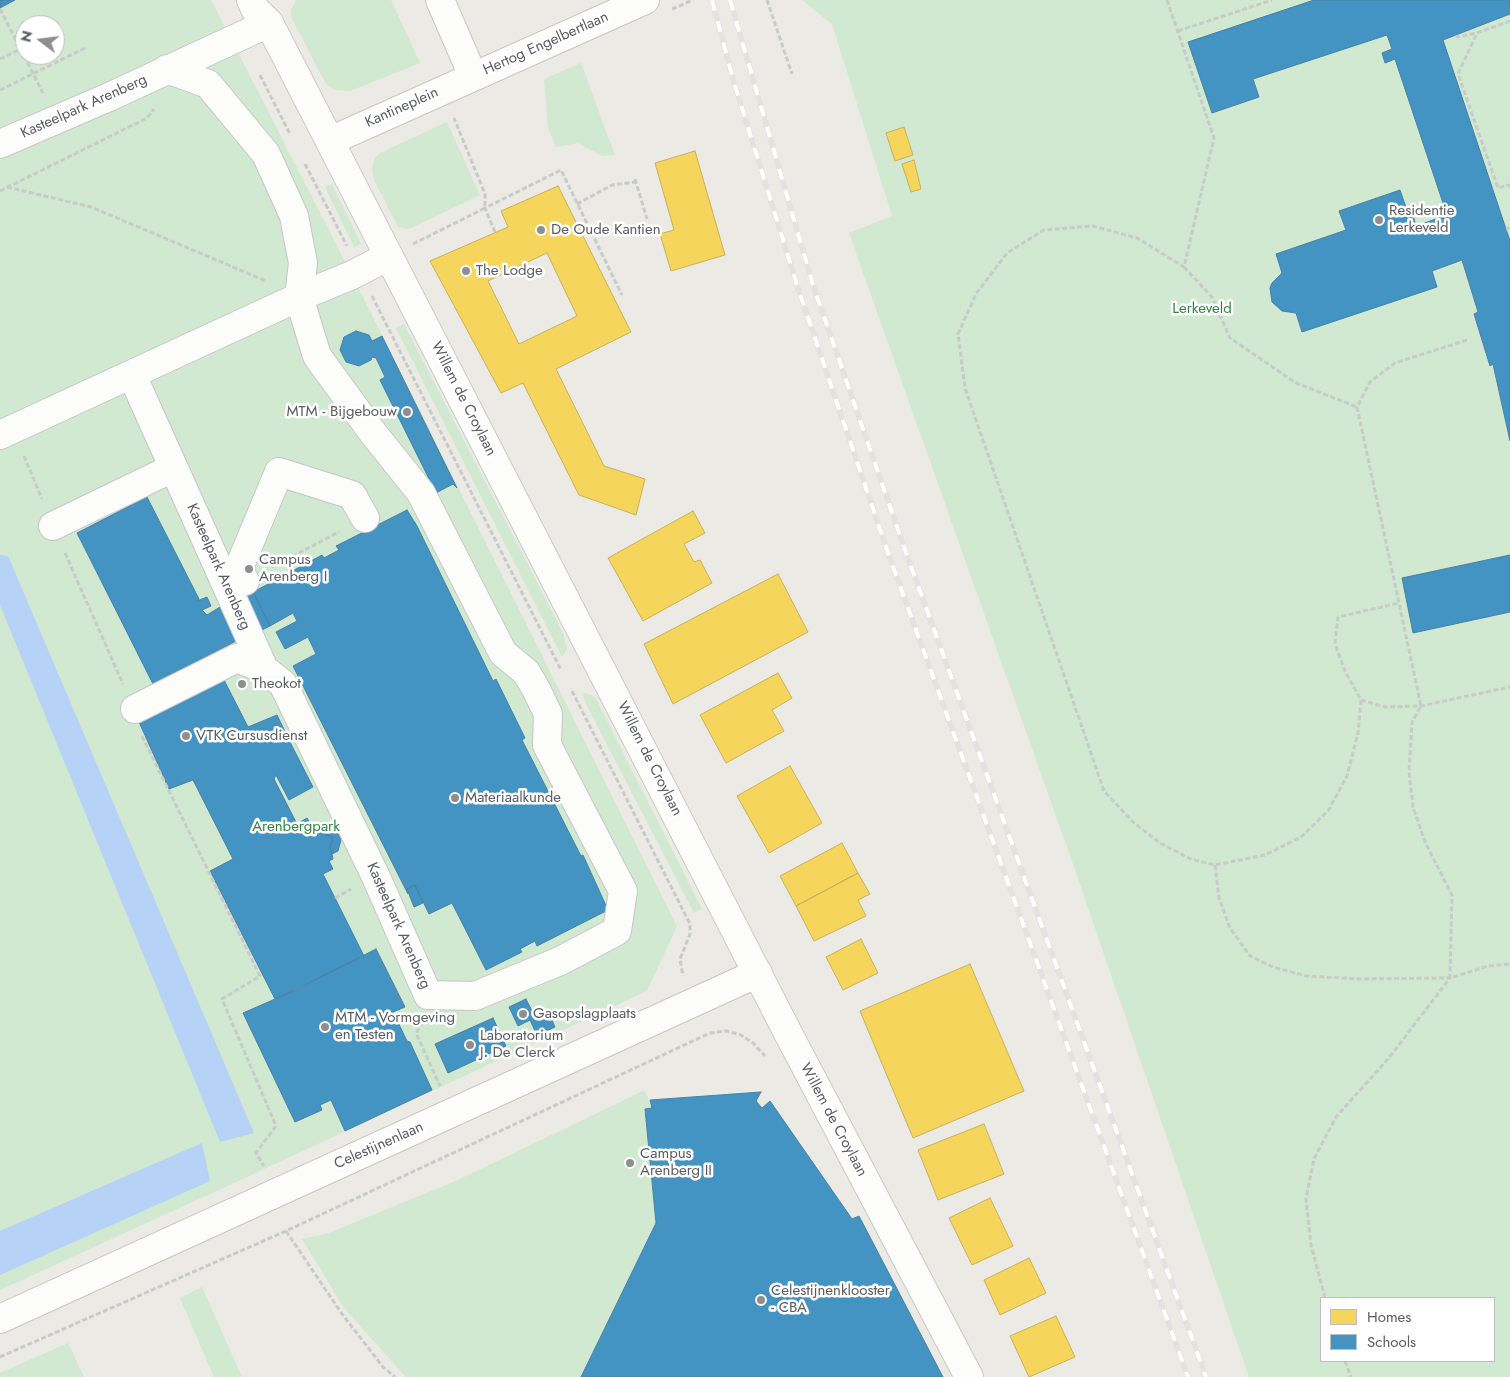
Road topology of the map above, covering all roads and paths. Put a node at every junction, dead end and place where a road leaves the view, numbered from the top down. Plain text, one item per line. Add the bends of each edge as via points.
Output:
1 (251, 0) edge
2 (440, 0) edge
3 (645, 0) edge
4 (693, 0) edge
5 (768, 0) edge
6 (1167, 0) edge
7 (1272, 0) edge
8 (682, 5) dead end
9 (0, 9) edge
10 (1510, 21) edge
11 (269, 23) junction
12 (1178, 31) junction
13 (1477, 33) junction
14 (15, 34) edge
15 (1458, 35) dead end
16 (241, 36) junction
17 (85, 48) dead end
18 (15, 52) edge
19 (0, 59) edge
20 (30, 65) edge
21 (167, 69) junction
22 (34, 74) junction
23 (792, 74) dead end
24 (474, 76) junction
25 (0, 90) edge
26 (452, 114) dead end
27 (57, 120) junction
28 (288, 130) dead end
29 (330, 141) junction
30 (0, 144) edge
31 (311, 176) dead end
32 (7, 187) junction
33 (1510, 188) edge
34 (0, 190) edge
35 (578, 204) junction
36 (485, 208) junction
37 (648, 219) dead end
38 (495, 232) dead end
39 (389, 256) junction
40 (1184, 267) junction
41 (360, 272) junction
42 (622, 295) dead end
43 (299, 297) junction
44 (1468, 340) dead end
45 (132, 375) junction
46 (1357, 407) junction
47 (6, 432) edge
48 (173, 468) junction
49 (365, 518) joint
50 (53, 526) junction
51 (244, 581) joint
52 (1399, 603) junction
53 (264, 669) junction
54 (564, 676) dead end
55 (569, 684) dead end
56 (1510, 687) edge
57 (1361, 700) junction
58 (1421, 706) junction
59 (135, 709) junction
60 (1215, 865) junction
61 (1510, 964) edge
62 (758, 973) junction
63 (683, 977) dead end
64 (1450, 978) junction
65 (440, 996) junction
66 (710, 1033) dead end
67 (454, 1113) junction
68 (266, 1169) dead end
69 (286, 1230) junction
70 (1325, 1297) edge
71 (0, 1319) edge
72 (0, 1357) edge
73 (1345, 1362) edge
74 (395, 1377) edge
75 (969, 1377) edge
76 (1351, 1377) edge

1 - 11 street, Willem de Croylaan
2 - 24 street
3 - 24 street, Hertog Engelbertlaan
4 - 8 path
5 - 23 path
6 - 12 path
7 - 12 path
9 - 14 path
10 - 13 path
11 - 16 street, Kasteelpark Arenberg
11 - 29 street, Willem de Croylaan
12 - 40 path via 1214,138
13 - 15 path
13 - 33 path via 1458,74 1498,188 1509,185
16 - 21 street, Kasteelpark Arenberg
16 - 28 path
17 - 22 path
18 - 19 path
20 - 22 path
21 - 27 street, Kasteelpark Arenberg
21 - 32 path via 157,82 160,100 147,118
21 - 43 street, Kasteelpark Arenberg via 208,84 266,154 294,216 303,263
22 - 25 path
22 - 27 path
24 - 29 street, Kantineplein
26 - 36 path via 486,194
27 - 30 street, Kasteelpark Arenberg
29 - 39 street, Willem de Croylaan
31 - 41 path
32 - 34 path
32 - 43 path via 91,207 268,282 280,294
35 - 36 path via 561,170
35 - 37 path via 612,184 636,180
35 - 42 path
36 - 38 path
36 - 39 path
39 - 41 street
39 - 62 street, Willem de Croylaan
40 - 46 path via 1212,296 1230,338 1296,383
40 - 60 path via 1137,238 1093,226 1044,230 1007,253 976,294 958,334 965,388 1104,791 1134,823 1160,843 1191,859
41 - 43 street
41 - 54 path
43 - 45 street
43 - 65 street, Kasteelpark Arenberg via 317,356 421,493 503,653 526,672 536,690 548,714 547,744 623,892 617,931 560,961 475,996
44 - 46 path via 1395,363 1370,382
45 - 47 street
45 - 48 street, Kasteelpark Arenberg
46 - 52 path
47 - 50 path
48 - 50 street
48 - 53 street, Kasteelpark Arenberg
49 - 51 path
49 - 51 street via 352,495 279,472 238,570
50 - 59 path
52 - 57 path via 1338,617 1335,644
52 - 58 path
53 - 59 street via 237,658
53 - 65 street, Kasteelpark Arenberg via 283,684 376,877 428,995
55 - 63 path via 690,924 690,934 680,959
56 - 58 path
57 - 58 path via 1386,707
57 - 60 path via 1358,733 1346,776 1328,811 1301,836 1265,855
58 - 64 path via 1412,722 1409,772 1412,807 1425,842 1452,895
59 - 68 path via 136,725 260,976 222,999 276,1126 256,1153
60 - 64 path via 1219,898 1230,928 1250,956 1306,976
61 - 64 path via 1488,966
62 - 67 street, Celestijnenlaan
62 - 75 street, Willem de Croylaan
64 - 70 path via 1388,1059 1336,1116 1314,1159 1306,1199 1311,1245
65 - 67 path via 416,1033
66 - 69 path
67 - 71 street, Celestijnenlaan
69 - 72 path
69 - 74 path via 342,1314 383,1367
73 - 76 path

